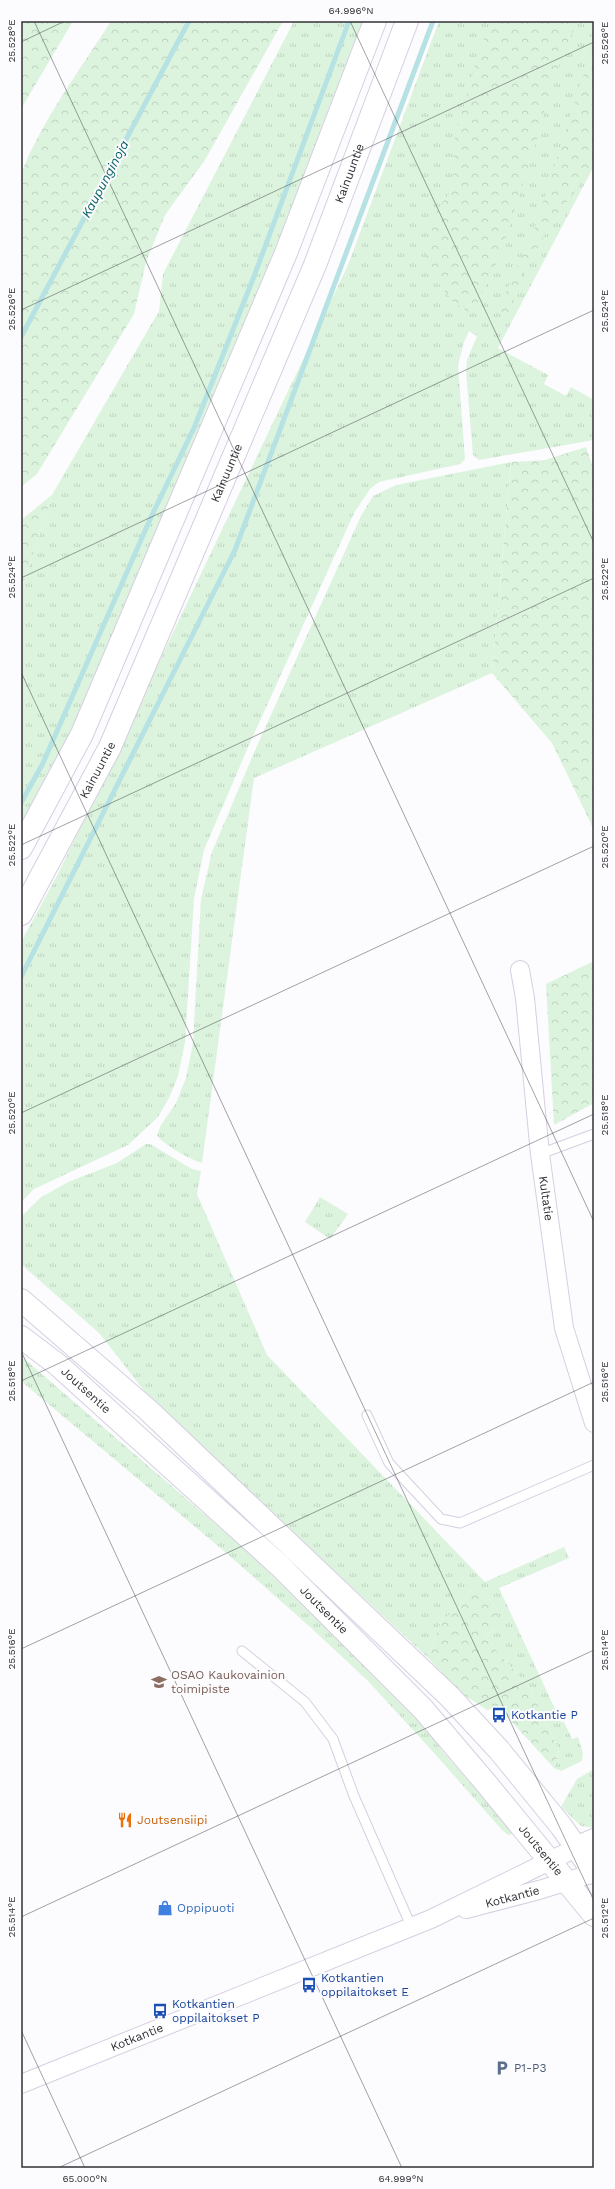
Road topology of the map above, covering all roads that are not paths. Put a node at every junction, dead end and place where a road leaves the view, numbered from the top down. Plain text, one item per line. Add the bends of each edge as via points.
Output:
1 (375, 21) edge
2 (407, 21) edge
3 (21, 848) edge
4 (21, 914) edge
5 (520, 970) dead end
6 (594, 1134) edge
7 (540, 1154) junction
8 (21, 1300) edge
9 (21, 1337) edge
10 (591, 1400) edge
11 (367, 1415) dead end
12 (594, 1423) edge
13 (594, 1465) edge
14 (242, 1651) dead end
15 (585, 1844) edge
16 (550, 1861) junction
17 (594, 1873) edge
18 (568, 1882) junction
19 (594, 1915) edge
20 (431, 1918) junction
21 (411, 1926) junction
22 (21, 2084) edge

1 - 3 main road via 286,253 82,734
2 - 4 main road, Kainuuntie via 315,265 110,747
5 - 7 street, Kultatie
6 - 7 lane
7 - 10 street, Kultatie via 564,1328
8 - 15 main road, Joutsentie via 148,1410 450,1697 499,1750 561,1826
9 - 16 main road, Joutsentie via 58,1366 280,1566 423,1710
10 - 12 street, Kultatie
11 - 13 lane via 389,1463 441,1519 460,1523
14 - 21 lane via 305,1702 333,1739 354,1796
15 - 16 street, Kotkantie
15 - 17 main road, Joutsentie
16 - 18 main road, Joutsentie
16 - 20 street, Kotkantie
17 - 18 street, Kotkantie
18 - 19 main road, Joutsentie
18 - 20 street, Kotkantie
20 - 21 street, Kotkantie
21 - 22 street, Kotkantie

